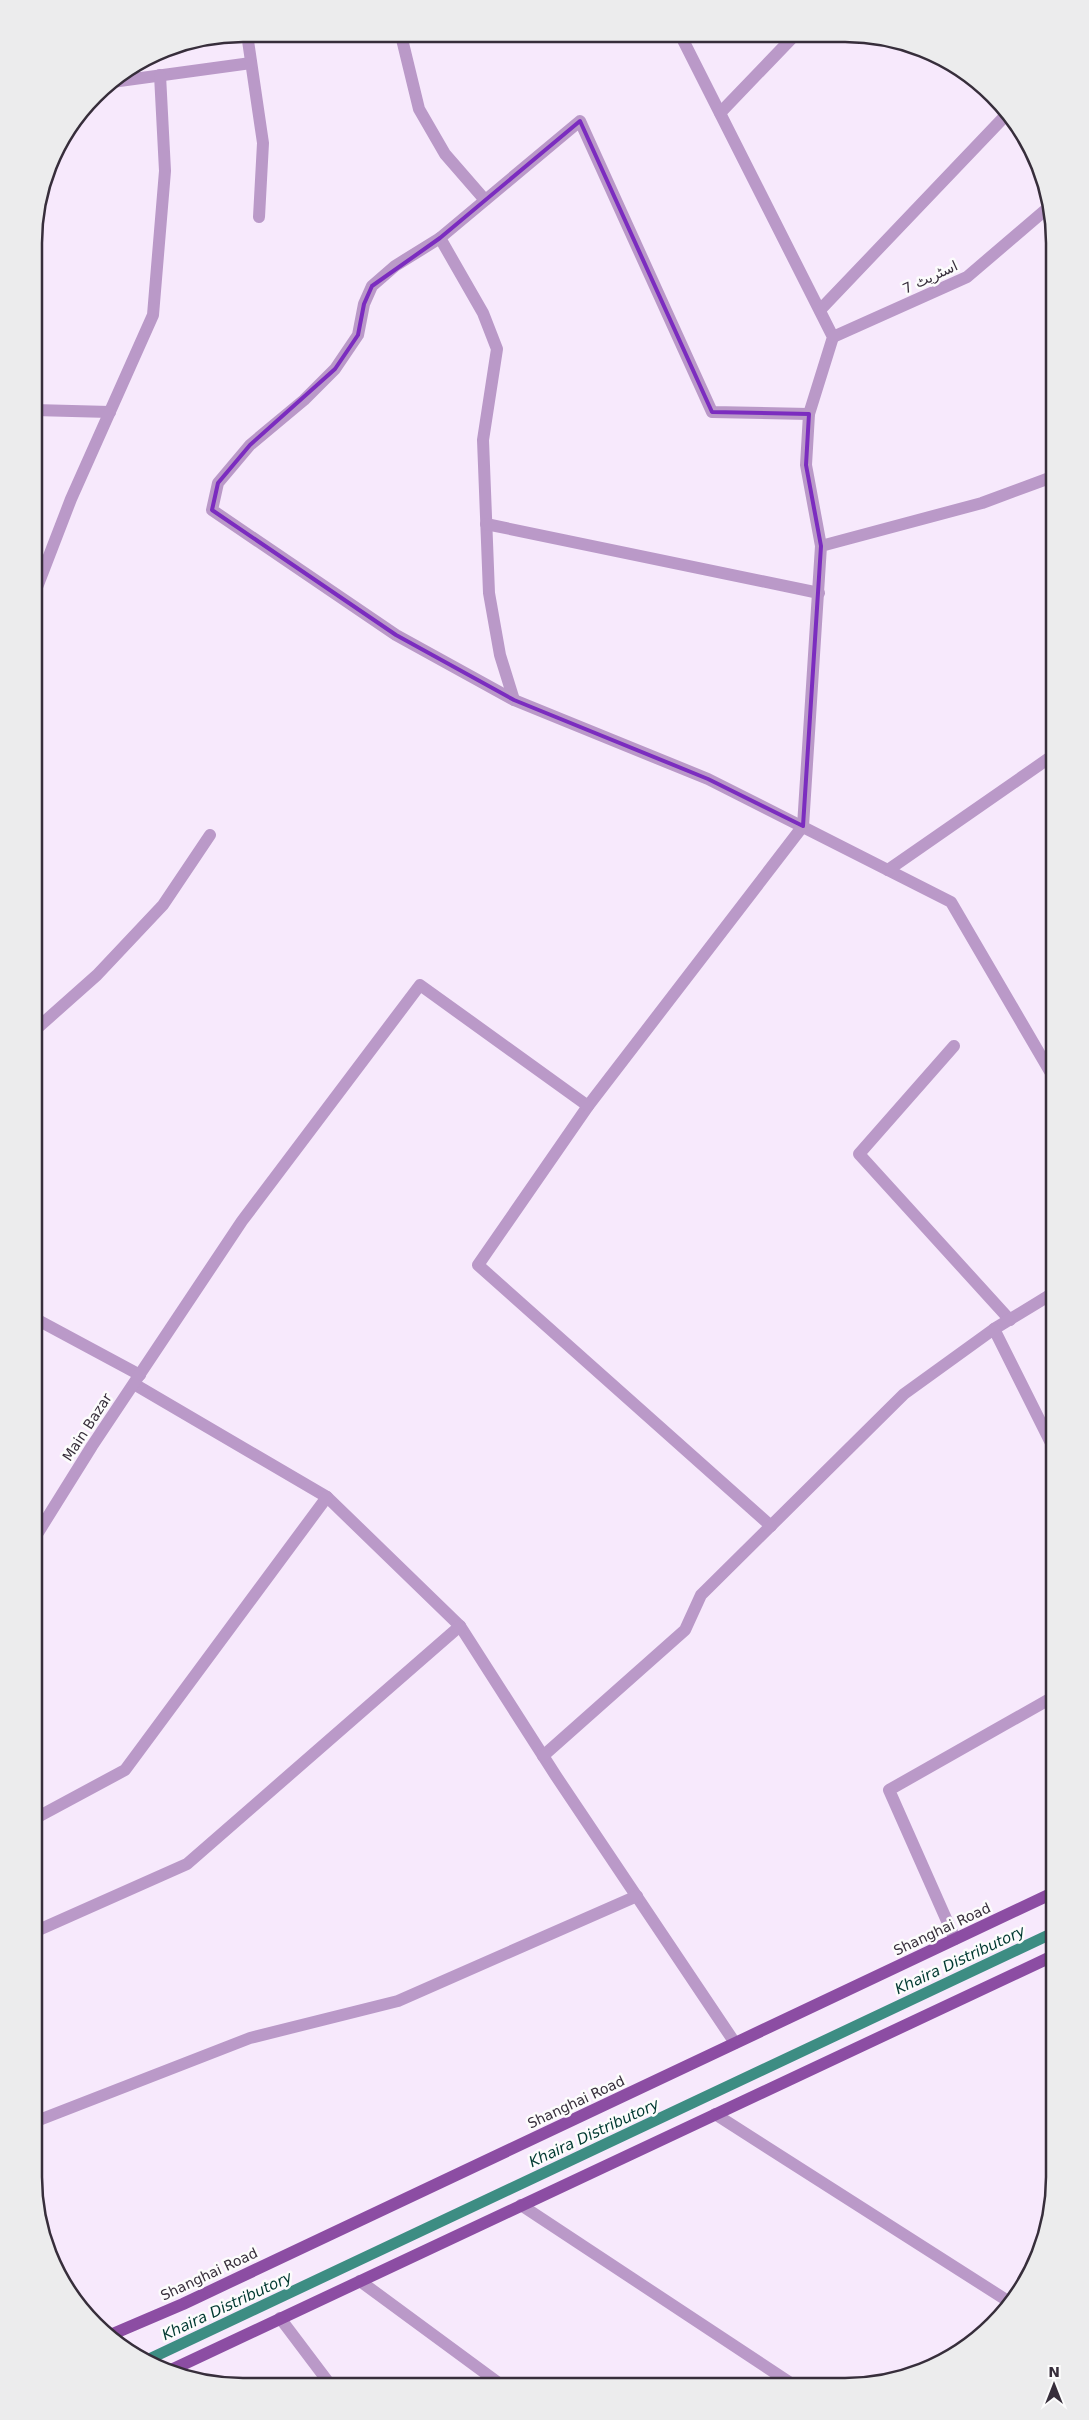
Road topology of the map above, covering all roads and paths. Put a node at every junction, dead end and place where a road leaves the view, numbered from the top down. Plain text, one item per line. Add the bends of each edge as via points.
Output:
1 (248, 42) edge
2 (403, 42) edge
3 (684, 42) edge
4 (788, 42) edge
5 (251, 63) junction
6 (160, 75) junction
7 (127, 80) edge
8 (720, 114) junction
9 (1003, 118) edge
10 (485, 200) junction
11 (1044, 211) edge
12 (259, 217) dead end
13 (440, 238) junction
14 (820, 310) junction
15 (833, 337) junction
16 (42, 410) edge
17 (110, 412) junction
18 (809, 414) junction
19 (1046, 479) edge
20 (486, 524) junction
21 (821, 546) junction
22 (42, 574) edge
23 (819, 593) junction
24 (514, 700) junction
25 (1046, 760) edge
26 (803, 826) junction
27 (210, 835) dead end
28 (888, 870) junction
29 (42, 1025) edge
30 (954, 1046) dead end
31 (1046, 1065) edge
32 (588, 1106) junction
33 (1046, 1298) edge
34 (1010, 1320) junction
35 (42, 1323) edge
36 (994, 1329) junction
37 (137, 1380) junction
38 (1046, 1434) edge
39 (327, 1497) junction
40 (42, 1526) edge
41 (771, 1526) junction
42 (460, 1626) junction
43 (1046, 1701) edge
44 (543, 1756) junction
45 (42, 1815) edge
46 (637, 1896) junction
47 (1046, 1896) edge
48 (42, 1928) edge
49 (956, 1940) junction
50 (1046, 1959) edge
51 (735, 2043) junction
52 (715, 2114) junction
53 (42, 2119) edge
54 (521, 2205) junction
55 (360, 2281) junction
56 (1005, 2299) edge
57 (280, 2318) junction
58 (116, 2332) edge
59 (178, 2367) edge
60 (325, 2378) edge
61 (492, 2378) edge
62 (783, 2378) edge

1 - 5 street
2 - 10 street via 419,109 445,154
3 - 8 street
4 - 8 street
5 - 6 street
5 - 12 street via 263,144
6 - 7 street
6 - 17 street via 165,171 153,315
8 - 14 street
9 - 14 street
10 - 13 street
10 - 18 street via 580,121 712,412
11 - 15 street, اسٹریٹ 7 via 967,277
13 - 20 street via 483,313 498,349 483,440
13 - 24 street via 395,266 372,286 364,304 358,335 335,369 250,445 218,483 212,510 396,635
14 - 15 street
15 - 18 street
16 - 17 street
17 - 22 street
18 - 21 street via 806,465
19 - 21 street via 982,503
20 - 23 street
20 - 24 street via 489,593 500,655
21 - 23 street
23 - 26 street
24 - 26 street via 708,779
25 - 28 street
26 - 28 street
26 - 32 street
27 - 29 street via 163,905 97,975
28 - 31 street via 951,902
30 - 34 street via 858,1154
32 - 37 street, Main Bazar via 420,985 242,1221
32 - 41 street via 478,1265
33 - 34 street
34 - 36 street
35 - 37 street
36 - 38 street
36 - 41 street via 904,1394
37 - 39 street
37 - 40 street, Main Bazar
39 - 42 street
39 - 45 street via 125,1770
41 - 44 street via 701,1595 685,1630
42 - 44 street
42 - 48 street via 187,1864
43 - 49 street via 889,1790
44 - 46 street
46 - 51 street
46 - 53 street via 398,2001 250,2038
47 - 49 main road, Shanghai Road
49 - 51 main road, Shanghai Road
50 - 52 main road
51 - 58 main road, Shanghai Road
52 - 54 main road
52 - 56 street
54 - 55 main road
54 - 62 street
55 - 57 main road
55 - 61 street
57 - 59 main road
57 - 60 street

